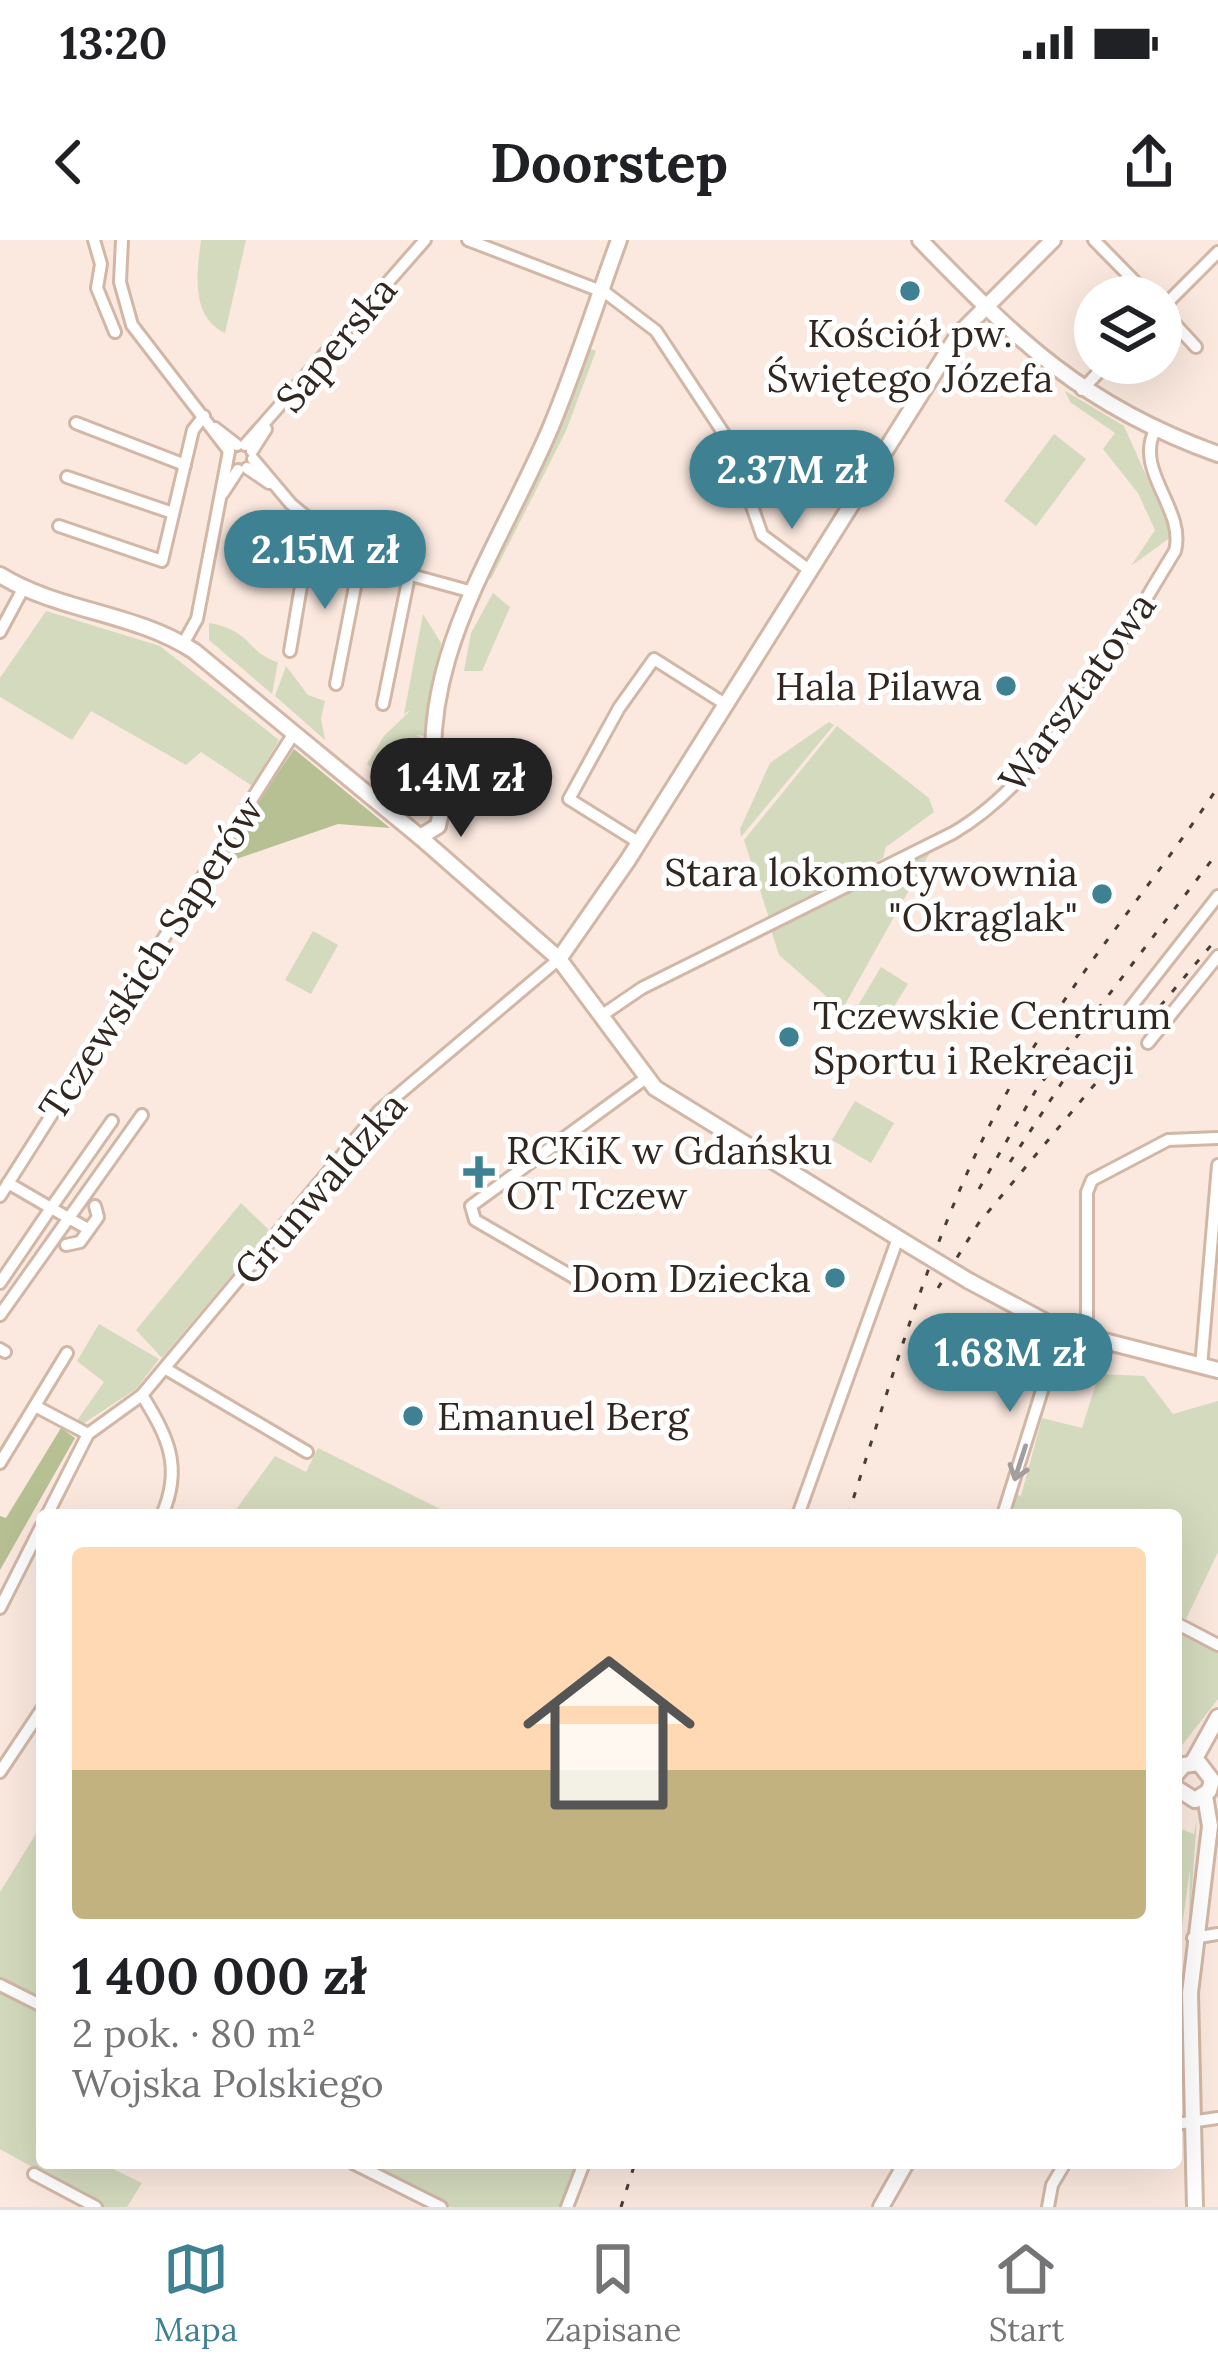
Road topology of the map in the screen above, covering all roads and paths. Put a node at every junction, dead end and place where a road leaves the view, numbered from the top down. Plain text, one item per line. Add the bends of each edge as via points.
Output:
1 (94, 240) edge
2 (122, 240) edge
3 (425, 240) edge
4 (467, 240) edge
5 (619, 240) edge
6 (920, 240) edge
7 (1053, 240) edge
8 (1094, 240) edge
9 (1218, 252) edge
10 (1129, 276) edge
11 (1182, 288) edge
12 (600, 291) junction
13 (983, 304) junction
14 (114, 328) dead end
15 (1182, 332) edge
16 (1196, 347) dead end
17 (1088, 384) edge
18 (1082, 390) junction
19 (204, 416) junction
20 (76, 423) dead end
21 (1156, 430) junction
22 (1218, 454) edge
23 (241, 457) junction
24 (184, 465) junction
25 (67, 477) dead end
26 (173, 513) junction
27 (312, 521) junction
28 (58, 526) dead end
29 (360, 561) junction
30 (809, 570) junction
31 (0, 575) edge
32 (409, 577) junction
33 (0, 589) edge
34 (22, 589) junction
35 (469, 591) junction
36 (0, 632) edge
37 (183, 644) junction
38 (290, 651) dead end
39 (336, 684) dead end
40 (382, 704) dead end
41 (725, 704) junction
42 (294, 733) junction
43 (420, 837) junction
44 (638, 842) junction
45 (1218, 896) edge
46 (1218, 956) edge
47 (559, 959) junction
48 (1131, 1007) dead end
49 (601, 1016) junction
50 (1148, 1043) dead end
51 (646, 1078) junction
52 (142, 1115) dead end
53 (112, 1121) dead end
54 (1218, 1138) edge
55 (1218, 1165) edge
56 (8, 1183) junction
57 (0, 1196) edge
58 (95, 1206) dead end
59 (51, 1208) junction
60 (70, 1219) junction
61 (88, 1228) junction
62 (904, 1242) junction
63 (66, 1245) dead end
64 (575, 1278) dead end
65 (0, 1282) edge
66 (0, 1315) edge
67 (1087, 1327) dead end
68 (1061, 1330) junction
69 (67, 1353) dead end
70 (1202, 1367) junction
71 (166, 1369) junction
72 (1218, 1370) edge
73 (142, 1395) junction
74 (34, 1406) junction
75 (88, 1434) junction
76 (307, 1452) dead end
77 (0, 1463) edge
78 (50, 1509) edge
79 (164, 1509) edge
80 (800, 1509) edge
81 (1005, 1509) edge
82 (36, 1536) edge
83 (4, 1592) edge
84 (0, 1608) edge
85 (1182, 1626) edge
86 (1215, 1643) edge
87 (1218, 1717) edge
88 (36, 1718) edge
89 (1218, 1730) edge
90 (1186, 1767) edge
91 (0, 1772) edge
92 (1182, 1793) edge
93 (1200, 1798) junction
94 (1218, 1934) edge
95 (1193, 1938) junction
96 (0, 1985) edge
97 (36, 2003) edge
98 (1218, 2118) edge
99 (1184, 2124) edge
100 (365, 2169) edge
101 (582, 2169) edge
102 (903, 2169) edge
103 (1063, 2169) edge
104 (34, 2174) dead end
105 (96, 2207) edge
106 (441, 2207) edge
107 (567, 2207) edge
108 (881, 2207) edge
109 (1048, 2207) edge
110 (1195, 2207) edge

1 - 14 street via 97,288
2 - 19 street via 120,282 131,325
3 - 23 street, Saperska
4 - 12 street
5 - 12 street
6 - 13 street
7 - 13 street
8 - 10 street
9 - 11 street
12 - 30 street via 666,342 730,443 762,535
12 - 35 street via 545,440
13 - 18 street
13 - 30 street
15 - 16 street
17 - 18 street
18 - 21 street
19 - 23 street
19 - 24 street
20 - 24 street
21 - 22 street
21 - 49 street, Warsztatowa via 1150,456 1176,527 1175,550 1099,673 994,806
23 - 27 street
23 - 37 street, Saperska via 223,494 197,619
24 - 26 street
25 - 26 street
26 - 28 street via 162,561
27 - 29 street
27 - 38 street
29 - 32 street
29 - 39 street
30 - 41 street
31 - 34 street
32 - 35 street
32 - 40 street
33 - 34 street
34 - 36 street
34 - 37 street
35 - 43 street via 438,705 438,826
37 - 42 street
41 - 44 street
41 - 44 street via 654,659 574,785 569,799
42 - 43 street
42 - 56 street, Tczewskich Saperów
43 - 47 street
44 - 47 street
45 - 48 street
46 - 50 street
47 - 49 street
47 - 71 street, Grunwaldzka via 380,1110
49 - 51 street
51 - 62 street via 678,1106
51 - 64 street via 471,1206 475,1220
52 - 60 street
53 - 59 street, Tczewskich Saperów
54 - 67 street via 1168,1140 1092,1180
55 - 70 street
56 - 57 street, Tczewskich Saperów
56 - 59 street
58 - 61 street via 98,1217
59 - 60 street
59 - 65 street, Tczewskich Saperów
60 - 61 street
60 - 66 street
61 - 63 street via 80,1242
62 - 68 street, bridge
62 - 80 street
68 - 70 street
68 -> 81 street
69 - 74 street
70 - 72 street
71 - 73 street, Grunwaldzka
71 - 76 street
73 - 75 street
73 - 79 street via 174,1461
74 - 75 street
74 - 77 street
75 - 78 street
82 - 83 street
83 - 84 street
85 - 86 street
87 - 90 street
88 - 91 street
89 - 90 street
90 - 93 street via 1212,1780
92 - 93 street
93 - 95 street via 1210,1826
94 - 95 street
95 - 99 street
96 - 97 street
98 - 99 street
99 - 110 street
100 - 106 street
101 - 107 street
102 - 108 street
103 - 109 street
104 - 105 street

